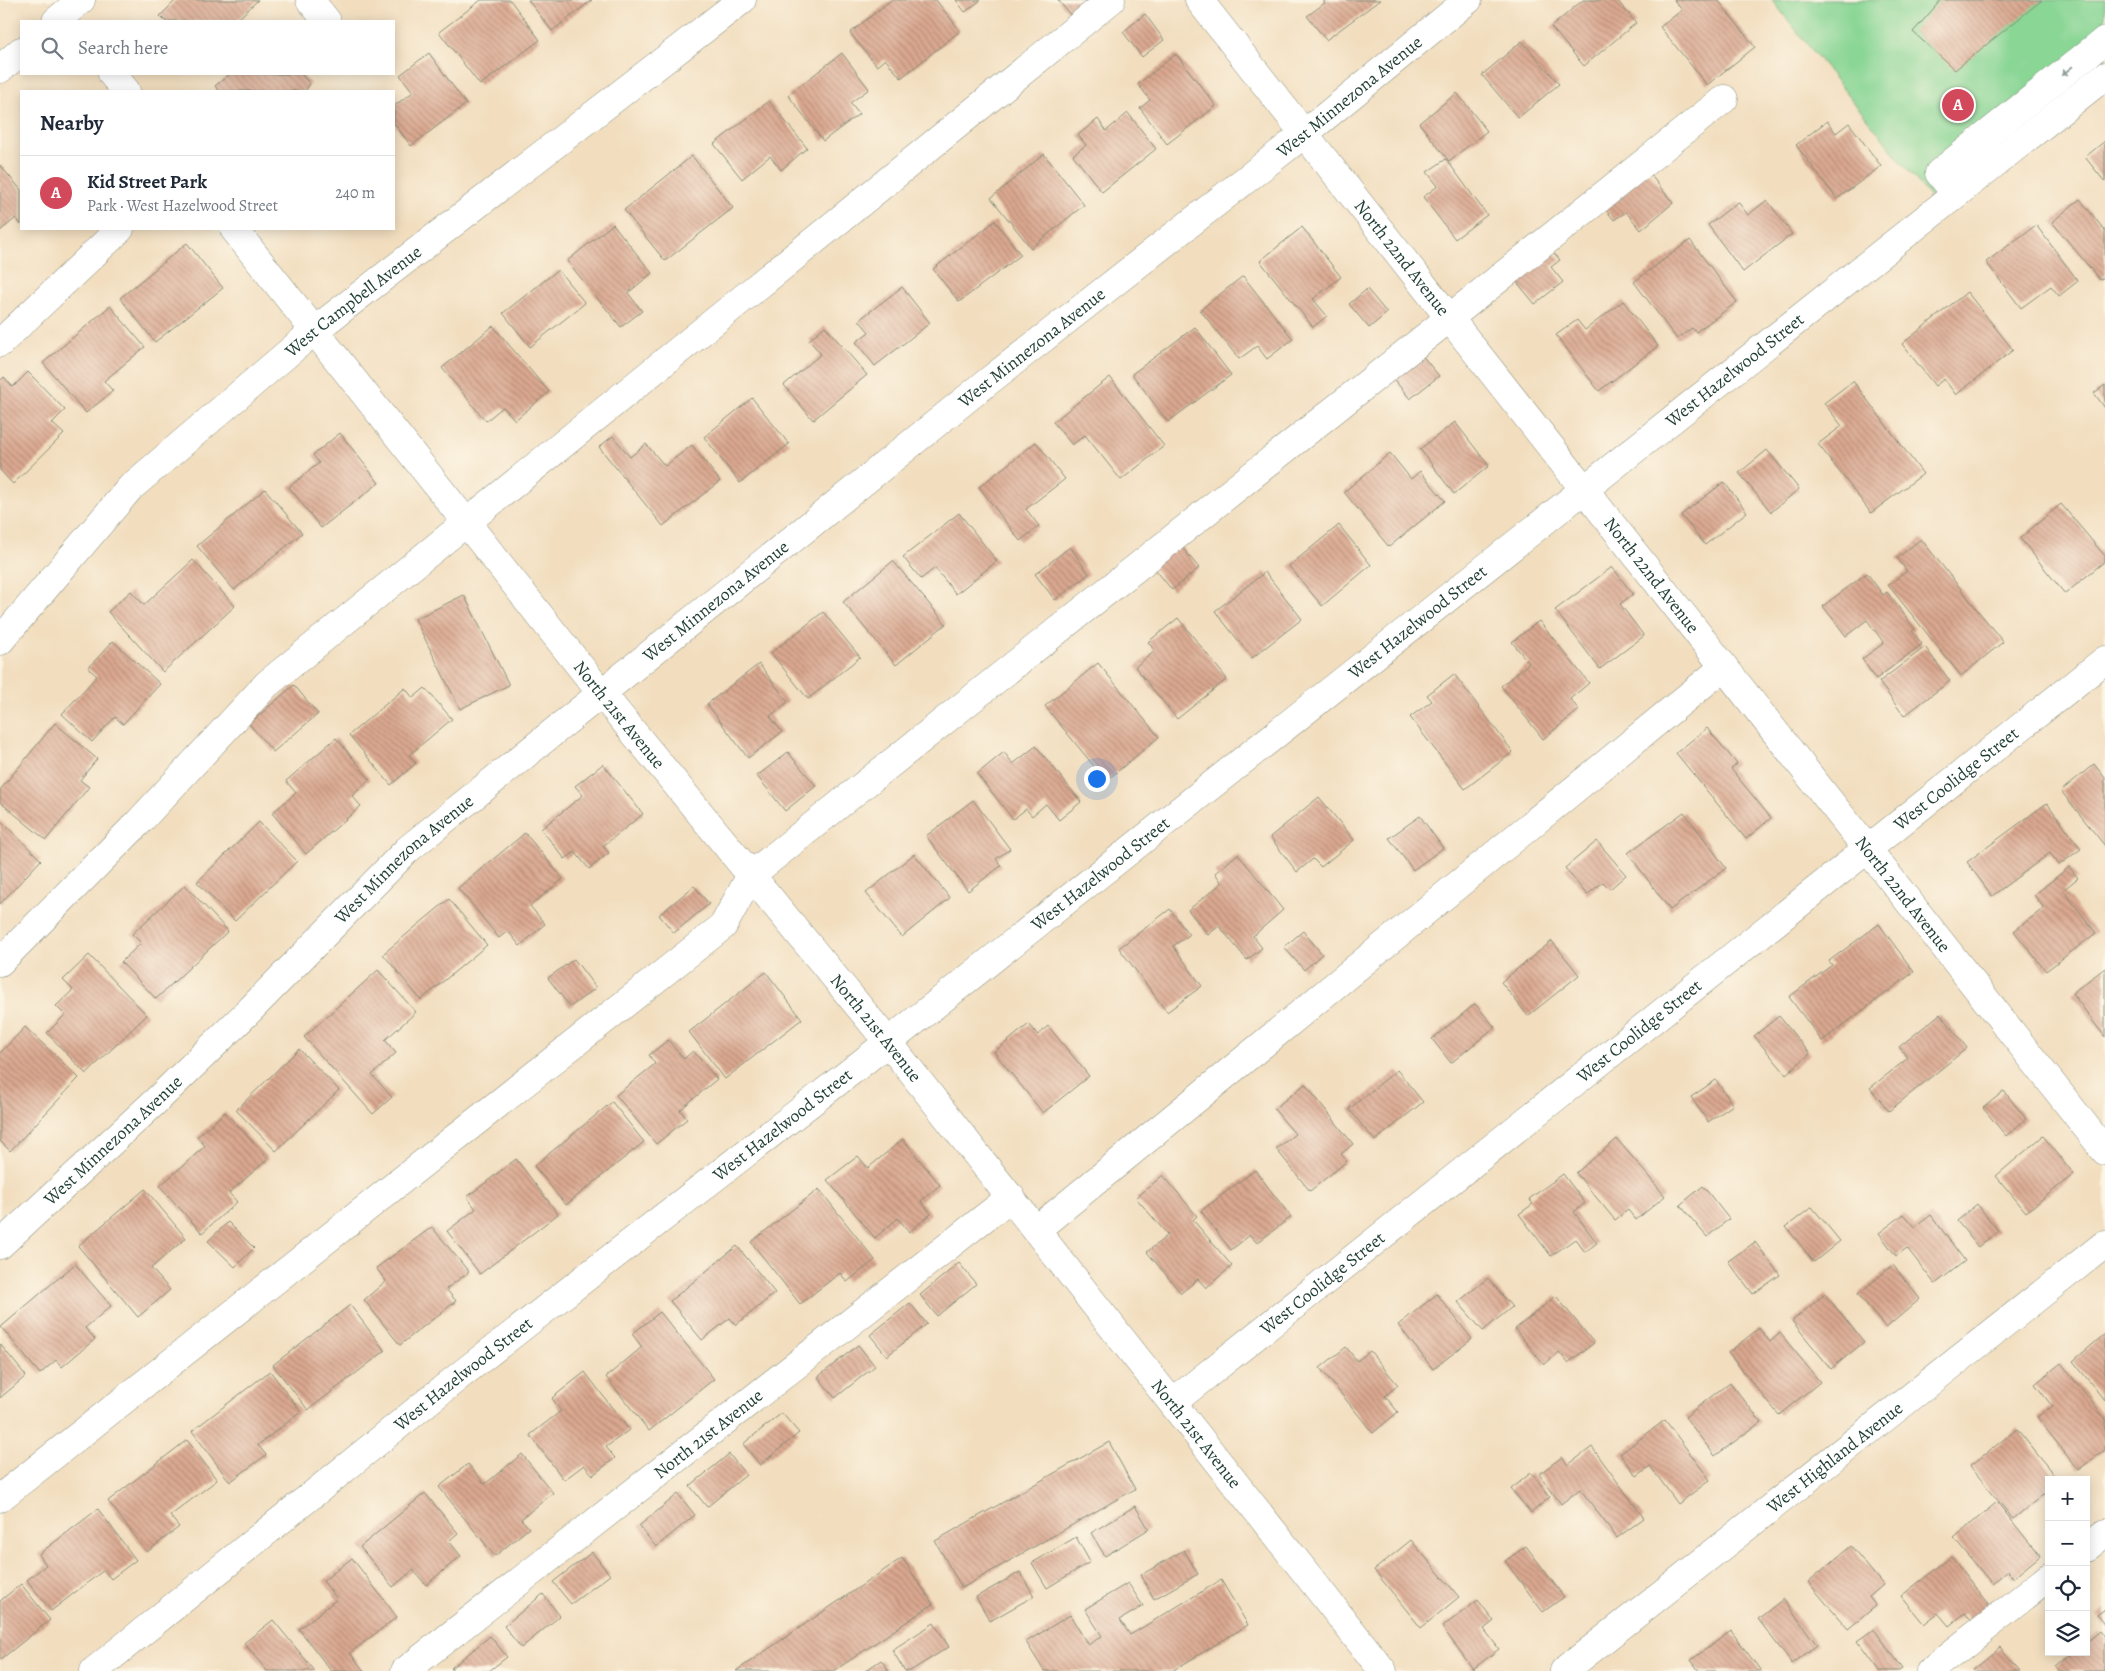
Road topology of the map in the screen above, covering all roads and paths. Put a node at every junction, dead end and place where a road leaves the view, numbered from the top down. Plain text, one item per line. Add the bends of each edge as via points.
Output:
1 (310, 0) edge
2 (742, 0) edge
3 (1111, 0) edge
4 (1199, 0) edge
5 (1456, 4) edge
6 (326, 20) edge
7 (2105, 40) edge
8 (20, 51) edge
9 (0, 69) edge
10 (113, 75) edge
11 (2105, 76) edge
12 (125, 90) edge
13 (1724, 99) dead end
14 (1304, 134) junction
15 (1956, 194) junction
16 (119, 230) edge
17 (235, 230) edge
18 (1448, 317) junction
19 (315, 330) junction
20 (0, 343) edge
21 (1584, 489) junction
22 (467, 523) junction
23 (0, 641) edge
24 (2105, 660) edge
25 (1724, 667) junction
26 (602, 694) junction
27 (1867, 849) junction
28 (751, 875) junction
29 (0, 962) edge
30 (888, 1042) junction
31 (2105, 1151) edge
32 (1010, 1197) junction
33 (1036, 1230) junction
34 (2105, 1244) edge
35 (0, 1245) edge
36 (1173, 1402) junction
37 (0, 1498) edge
38 (2105, 1533) edge
39 (2090, 1545) edge
40 (2045, 1580) edge
41 (94, 1671) edge
42 (405, 1671) edge
43 (1383, 1671) edge
44 (1564, 1671) edge
45 (1930, 1671) edge

1 - 6 street
2 - 19 street, West Campbell Avenue
3 - 22 street
4 - 14 street, North 22nd Avenue
5 - 14 street, West Minnezona Avenue
7 -> 15 street via 1939,173
8 - 9 street
10 - 12 street
11 - 15 street, West Hazelwood Street
13 - 18 street
14 - 18 street, North 22nd Avenue
14 - 26 street, West Minnezona Avenue via 978,390
15 - 21 street, West Hazelwood Street
16 - 20 street
17 - 19 street, North 21st Avenue
18 - 21 street, North 22nd Avenue
18 - 28 street
19 - 22 street, North 21st Avenue
19 - 23 street, West Campbell Avenue via 130,488
21 - 25 street, North 22nd Avenue
21 - 30 street, West Hazelwood Street
22 - 26 street, North 21st Avenue
22 - 29 street via 267,684 138,823
24 - 27 street, West Coolidge Street
25 - 27 street, North 22nd Avenue
25 - 33 street
26 - 28 street, North 21st Avenue
26 - 35 street, West Minnezona Avenue via 407,850 165,1092
27 - 31 street, North 22nd Avenue
27 - 36 street, West Coolidge Street
28 - 30 street, North 21st Avenue
28 - 37 street via 723,926
30 - 32 street, North 21st Avenue
30 - 41 street, West Hazelwood Street via 463,1373
32 - 33 street, North 21st Avenue
32 - 42 street, North 21st Avenue
33 - 36 street, North 21st Avenue
34 - 44 street, West Highland Avenue
36 - 43 street, North 21st Avenue
38 - 39 street
40 - 45 street

